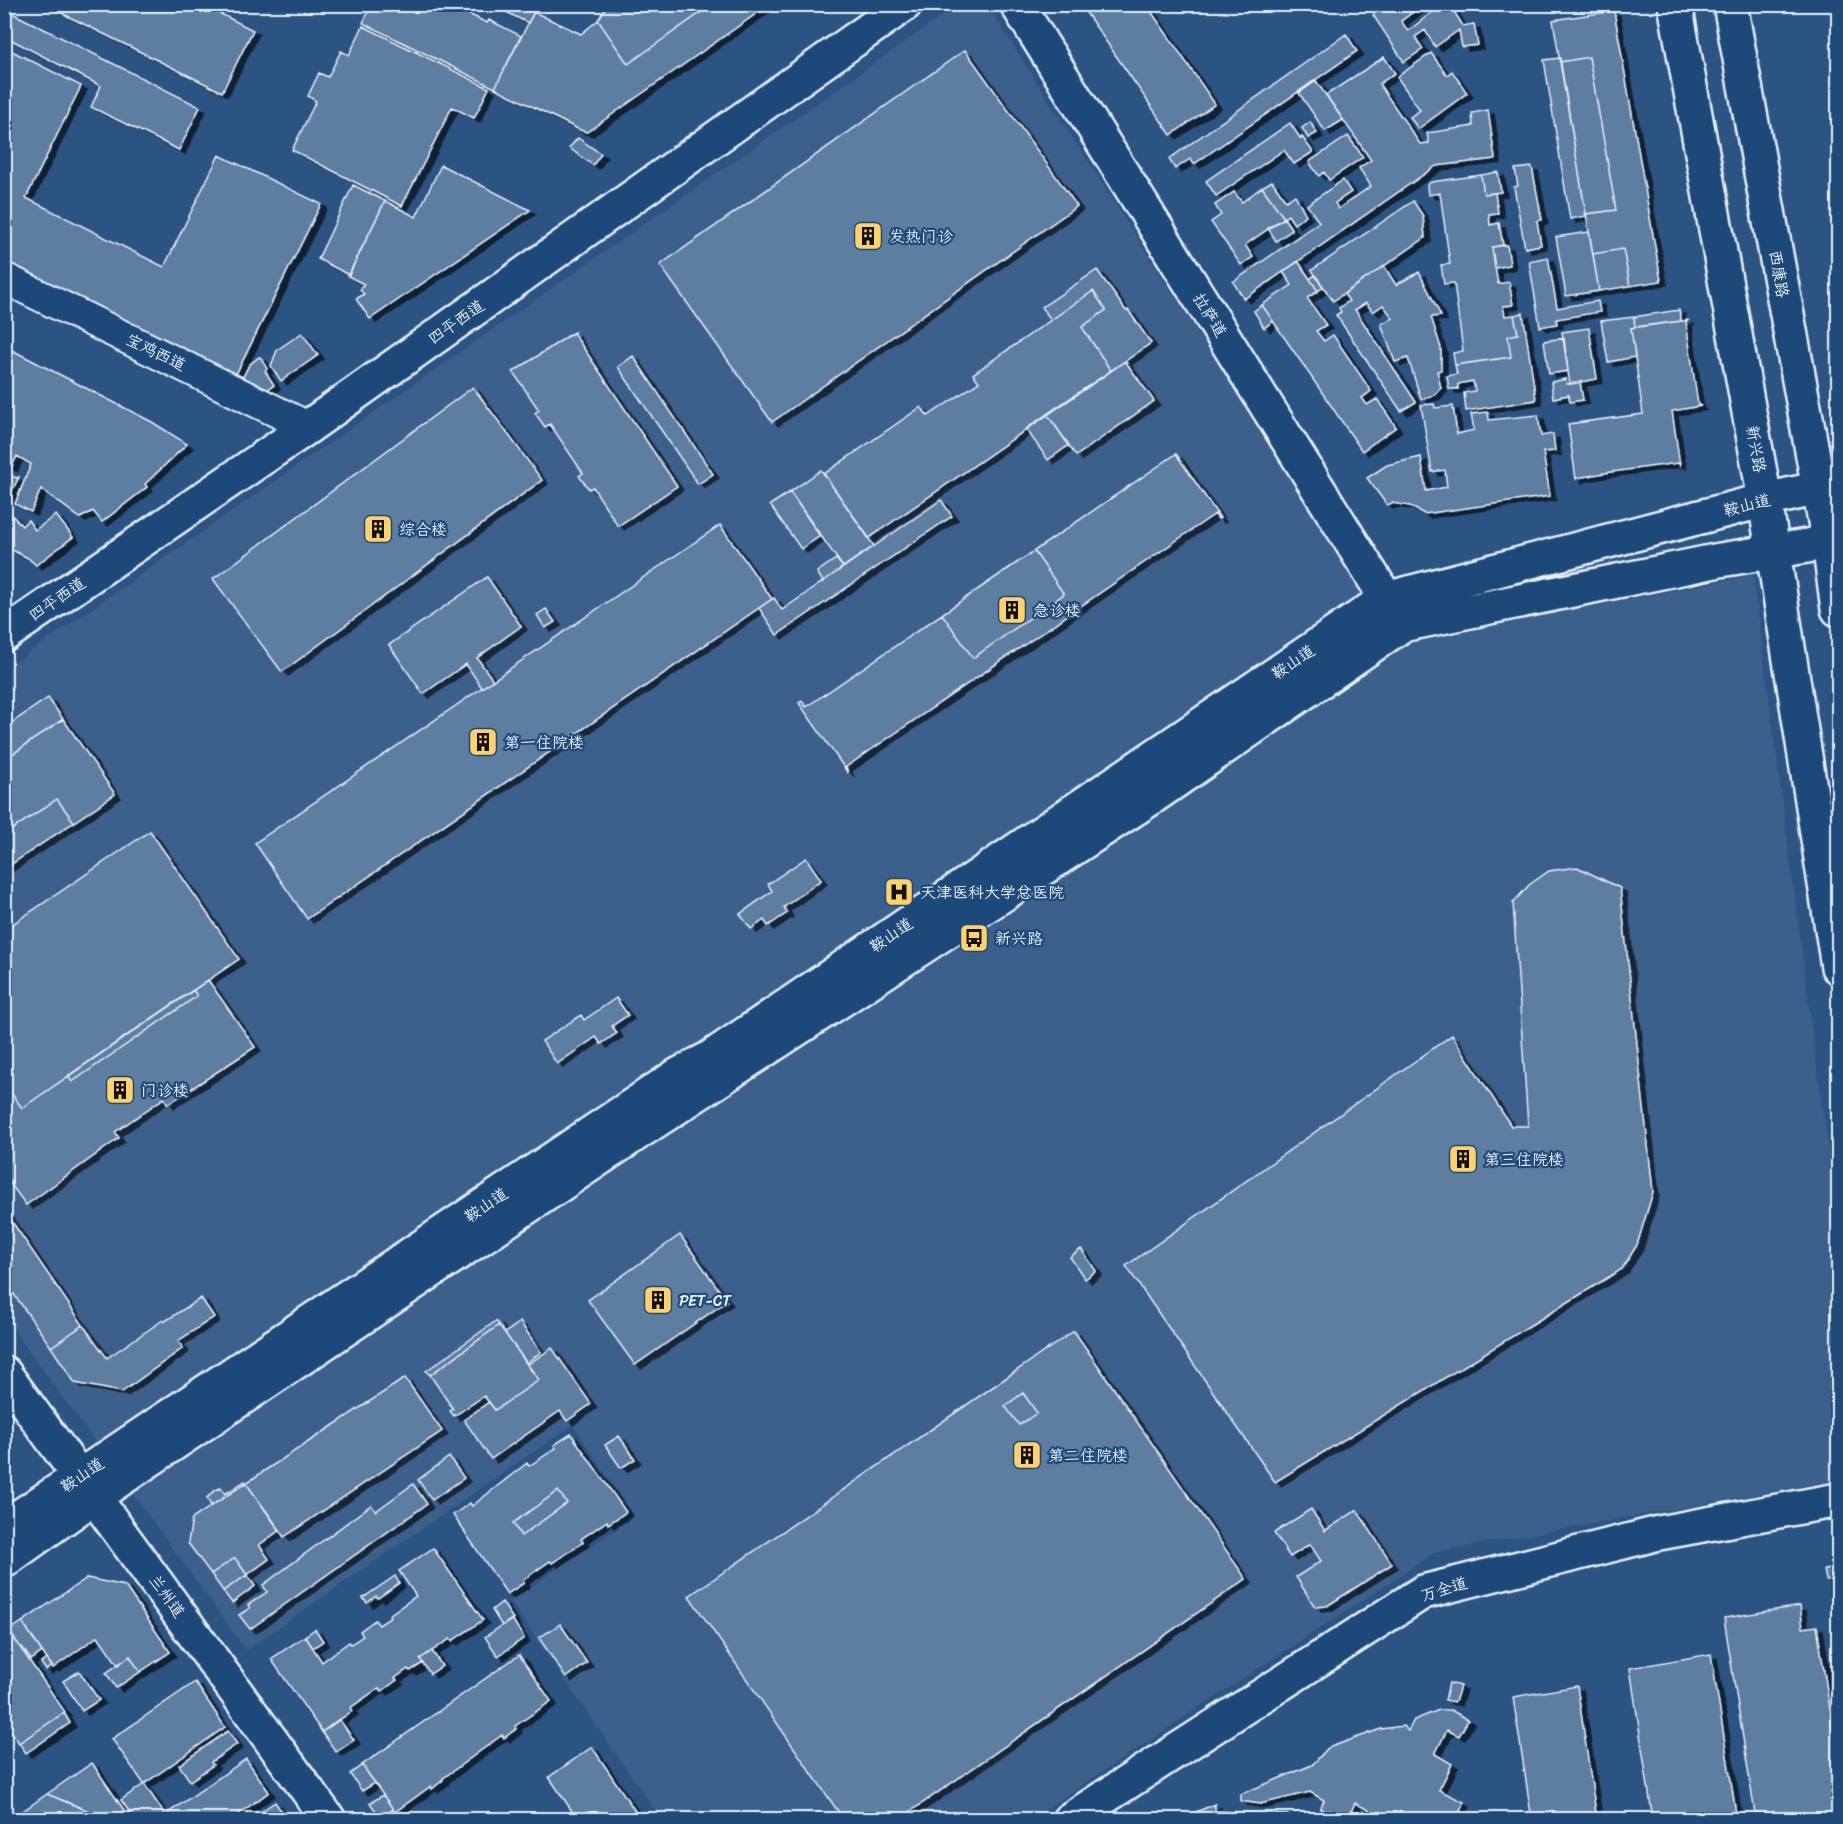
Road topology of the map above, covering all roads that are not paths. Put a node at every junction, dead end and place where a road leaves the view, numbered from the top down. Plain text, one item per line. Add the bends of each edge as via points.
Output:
1 (905, 4) edge
2 (1017, 4) edge
3 (1675, 4) edge
4 (1730, 4) edge
5 (4, 278) edge
6 (308, 427) junction
7 (1828, 486) edge
8 (1765, 500) junction
9 (1834, 542) edge
10 (1773, 552) junction
11 (1839, 609) edge
12 (1394, 612) junction
13 (4, 635) edge
14 (1839, 967) edge
15 (4, 1373) edge
16 (86, 1487) junction
17 (1839, 1500) edge
18 (4, 1527) edge
19 (4, 1561) edge
20 (329, 1820) edge
21 (1069, 1820) edge

1 - 6 main road, 四平西道
2 - 12 main road, 拉萨道
3 - 8 main road, 新兴路
4 - 7 main road, 西康路
5 - 6 street, 宝鸡西道
6 - 13 main road, 四平西道
7 - 8 main road, 鞍山道
7 - 9 main road, 西康路
8 - 10 main road, 新兴路
8 - 12 main road, 鞍山道
9 - 10 main road, 鞍山道
9 - 11 main road, 西康路
10 - 12 main road, 鞍山道
10 - 14 main road, 新兴路
12 - 16 main road, 鞍山道 via 1151,798
15 - 16 main road, 兰州道
16 - 18 main road, 鞍山道
16 - 19 main road, 鞍山道
16 - 20 main road, 兰州道
17 - 21 main road, 万全道 via 1659,1533 1423,1592

